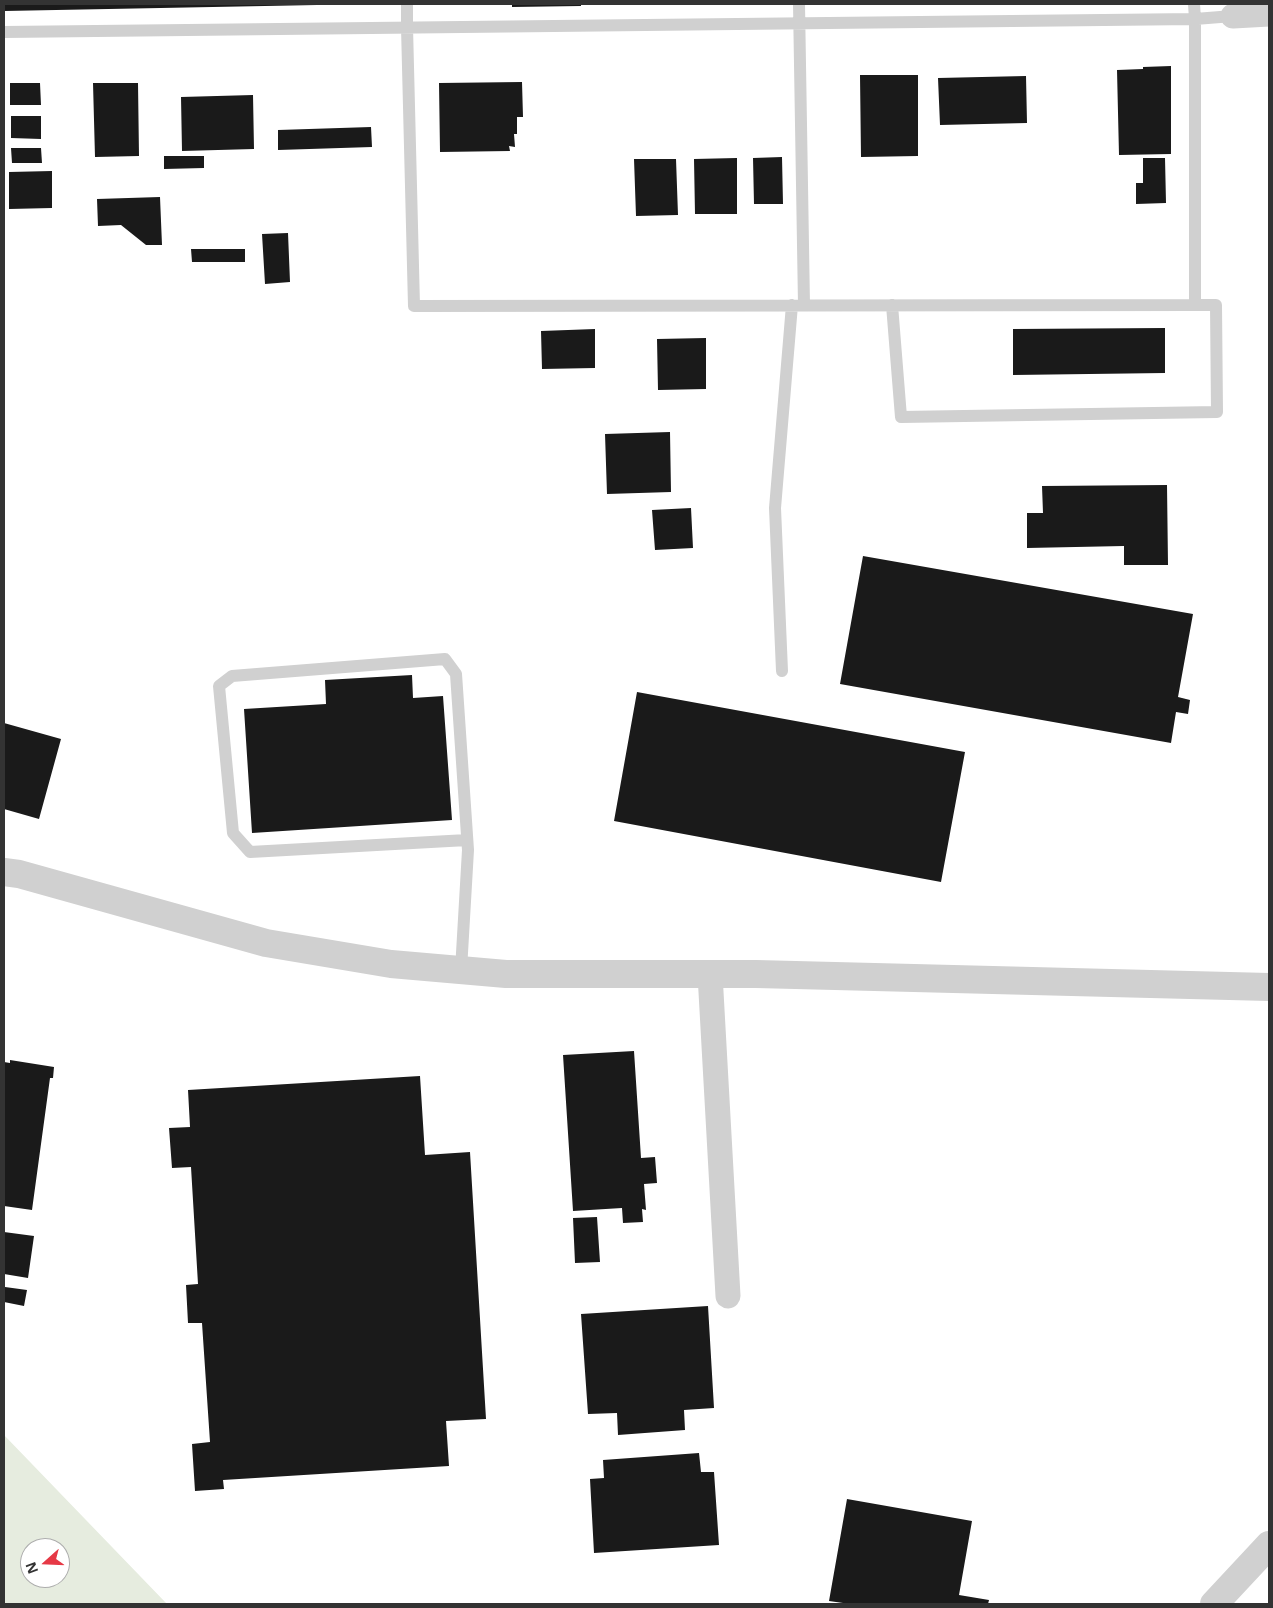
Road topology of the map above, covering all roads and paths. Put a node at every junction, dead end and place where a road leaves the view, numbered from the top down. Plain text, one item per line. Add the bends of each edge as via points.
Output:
1 (406, 4) edge
2 (799, 4) edge
3 (1194, 4) edge
4 (1269, 14) edge
5 (1234, 16) joint
6 (1195, 19) junction
7 (800, 23) junction
8 (407, 27) junction
9 (4, 32) edge
10 (1195, 304) junction
11 (798, 305) junction
12 (892, 305) junction
13 (782, 671) dead end
14 (467, 840) junction
15 (4, 872) edge
16 (461, 970) junction
17 (710, 974) junction
18 (1269, 987) edge
19 (728, 1296) dead end
20 (1269, 1545) edge
21 (1214, 1604) edge

1 - 8 lane
2 - 7 lane
3 - 6 lane
4 - 5 street
5 - 6 lane
6 - 7 lane
6 - 10 lane
7 - 8 lane
7 - 11 lane
8 - 9 lane
8 - 11 lane via 414,306
10 - 12 lane
10 - 12 lane via 1216,304 1217,412 901,418
11 - 12 lane
11 - 13 lane via 775,508
14 - 14 lane via 456,674 445,658 232,676 219,686 234,833 250,852
14 - 16 lane
15 - 16 street via 266,943 391,964
16 - 17 street via 506,974
17 - 18 street
17 - 19 street
20 - 21 street

